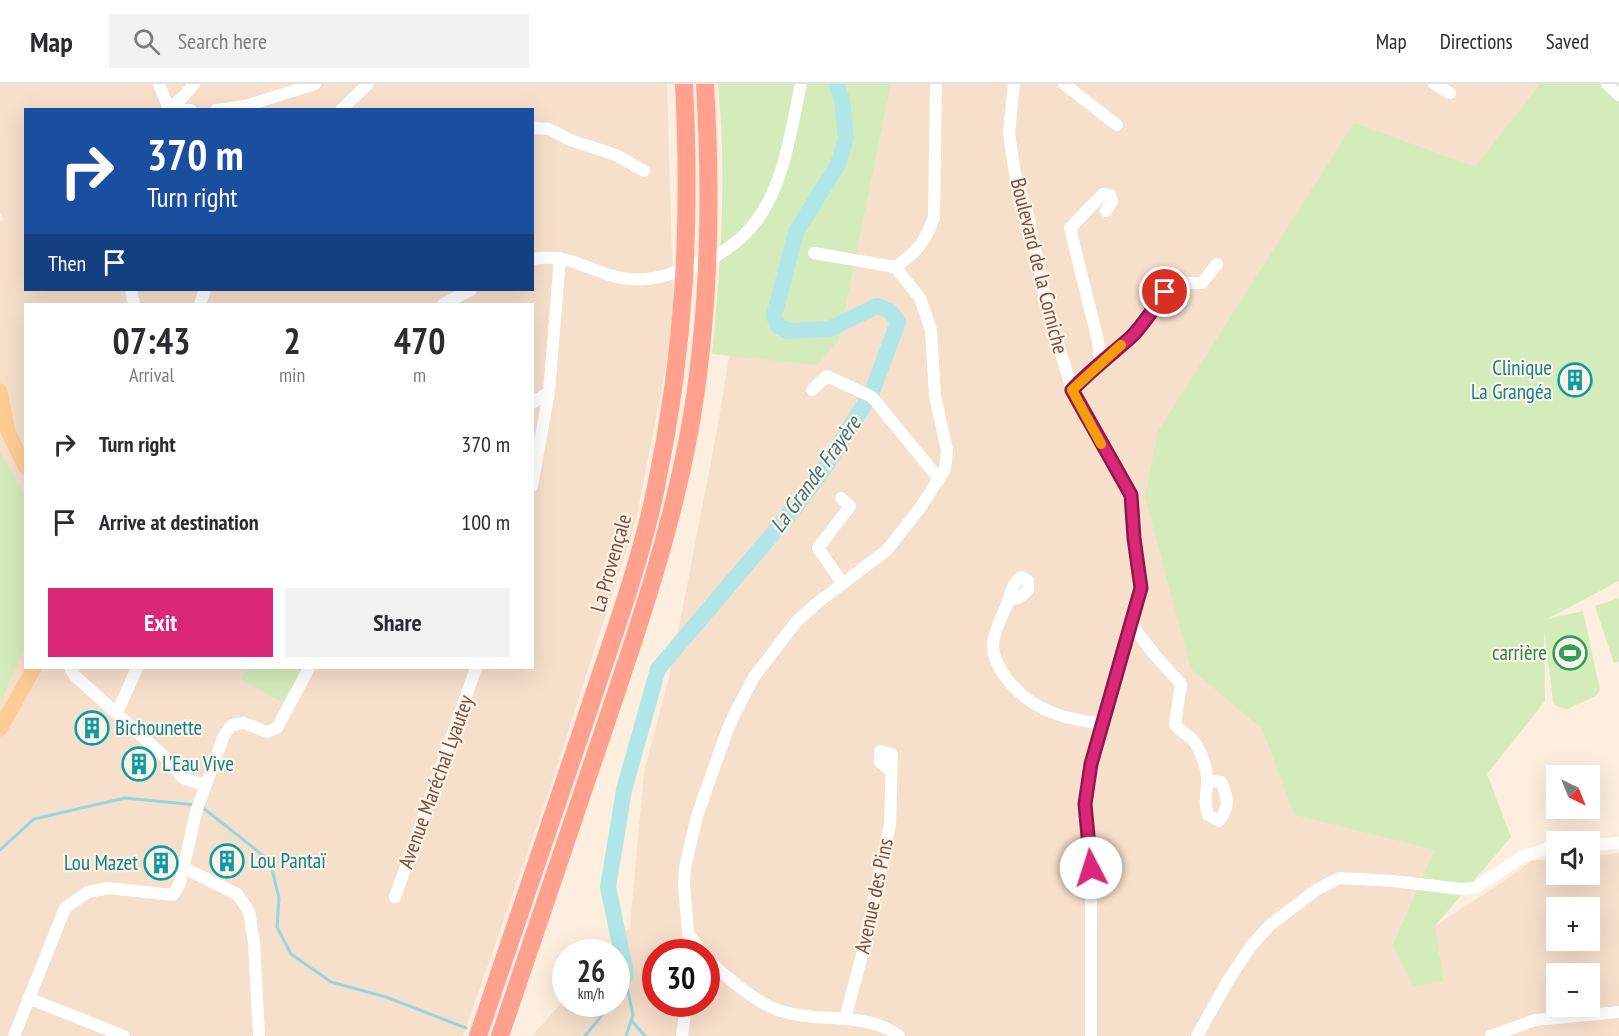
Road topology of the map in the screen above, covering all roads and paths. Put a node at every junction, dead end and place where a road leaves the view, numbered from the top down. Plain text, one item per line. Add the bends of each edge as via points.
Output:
1 (159, 84) edge
2 (194, 84) edge
3 (315, 84) edge
4 (368, 84) edge
5 (684, 84) edge
6 (705, 84) edge
7 (801, 84) edge
8 (936, 84) edge
9 (1014, 84) edge
10 (1064, 84) edge
11 (1434, 84) edge
12 (1607, 84) edge
13 (1450, 93) dead end
14 (1619, 95) edge
15 (169, 108) edge
16 (170, 108) edge
17 (230, 108) edge
18 (343, 108) edge
19 (1117, 125) dead end
20 (534, 128) edge
21 (644, 171) dead end
22 (1106, 211) dead end
23 (814, 253) dead end
24 (560, 258) junction
25 (534, 259) edge
26 (1217, 264) dead end
27 (895, 267) junction
28 (469, 291) edge
29 (444, 303) edge
30 (1100, 362) junction
31 (812, 390) dead end
32 (1072, 390) junction
33 (549, 392) junction
34 (0, 393) edge
35 (534, 402) edge
36 (24, 440) edge
37 (24, 464) edge
38 (534, 475) edge
39 (939, 479) junction
40 (842, 498) dead end
41 (843, 584) junction
42 (1010, 600) dead end
43 (1131, 624) junction
44 (29, 669) edge
45 (33, 669) edge
46 (71, 669) edge
47 (137, 669) edge
48 (308, 669) edge
49 (476, 669) edge
50 (18, 695) junction
51 (117, 713) junction
52 (1101, 723) junction
53 (0, 729) edge
54 (891, 771) dead end
55 (1207, 781) dead end
56 (205, 785) junction
57 (1619, 843) edge
58 (1600, 844) edge
59 (1546, 849) edge
60 (184, 868) junction
61 (395, 897) dead end
62 (692, 939) edge
63 (720, 970) edge
64 (28, 998) junction
65 (1619, 1012) edge
66 (684, 1017) edge
67 (845, 1019) junction
68 (14, 1036) edge
69 (124, 1036) edge
70 (259, 1036) edge
71 (478, 1036) edge
72 (500, 1036) edge
73 (682, 1036) edge
74 (899, 1036) edge
75 (1091, 1036) edge
76 (1197, 1036) edge
77 (1491, 1036) edge

1 - 15 street
2 - 16 street
3 - 17 street
4 - 18 street
5 - 71 highway, La Provençale via 685,291 665,440 622,611
6 - 72 highway via 709,186 706,293 689,433 644,610
7 - 24 street via 778,182 758,220 728,250 697,265 646,279 617,276
8 - 27 street via 934,217 929,234 913,255
9 - 32 street, Boulevard de la Corniche via 1009,133 1015,174 1029,215 1046,303
10 - 19 street
11 - 13 street
12 - 14 street
20 - 21 street via 549,129 616,155
22 - 30 street via 1112,201 1110,195 1103,194 1070,228
23 - 27 street
24 - 25 street
24 - 33 street
26 - 30 street via 1202,284 1174,278 1131,337
27 - 39 street via 920,298 931,330 935,396 947,450 945,469
28 - 29 street
30 - 32 street
31 - 39 street via 827,376 869,395
32 - 43 street, Boulevard de la Corniche via 1131,495 1141,588
33 - 35 street
33 - 38 street
34 - 36 main road
34 - 37 main road via 8,432
39 - 41 street via 887,550
40 - 41 street via 850,506 818,548
41 - 62 street via 796,622 776,646 754,677 727,731 697,816 685,867 688,933
42 - 52 street via 996,627 993,644 1001,671 1024,696 1050,712
43 - 52 street, Boulevard de la Corniche
43 - 55 street via 1181,684 1174,724 1192,739 1202,756
44 - 50 main road
45 - 50 main road
46 - 51 street
47 - 51 street
48 - 56 street via 277,728 267,732 244,723 232,725 224,735
49 - 61 street, Avenue Maréchal Lyautey
50 - 53 main road
51 - 56 street via 183,778
52 - 75 street, Boulevard de la Corniche via 1085,804 1091,868
54 - 67 street, Avenue des Pins via 890,825
56 - 60 street
57 - 58 street
59 - 76 street via 1522,857 1475,888 1339,878 1292,907 1251,946
60 - 64 street via 173,895 108,888 88,892 65,908
60 - 70 street via 237,894 249,911
63 - 67 street via 778,1010
64 - 68 street
64 - 69 street
65 - 77 street via 1535,1020
66 - 73 street
67 - 74 street via 886,1026

